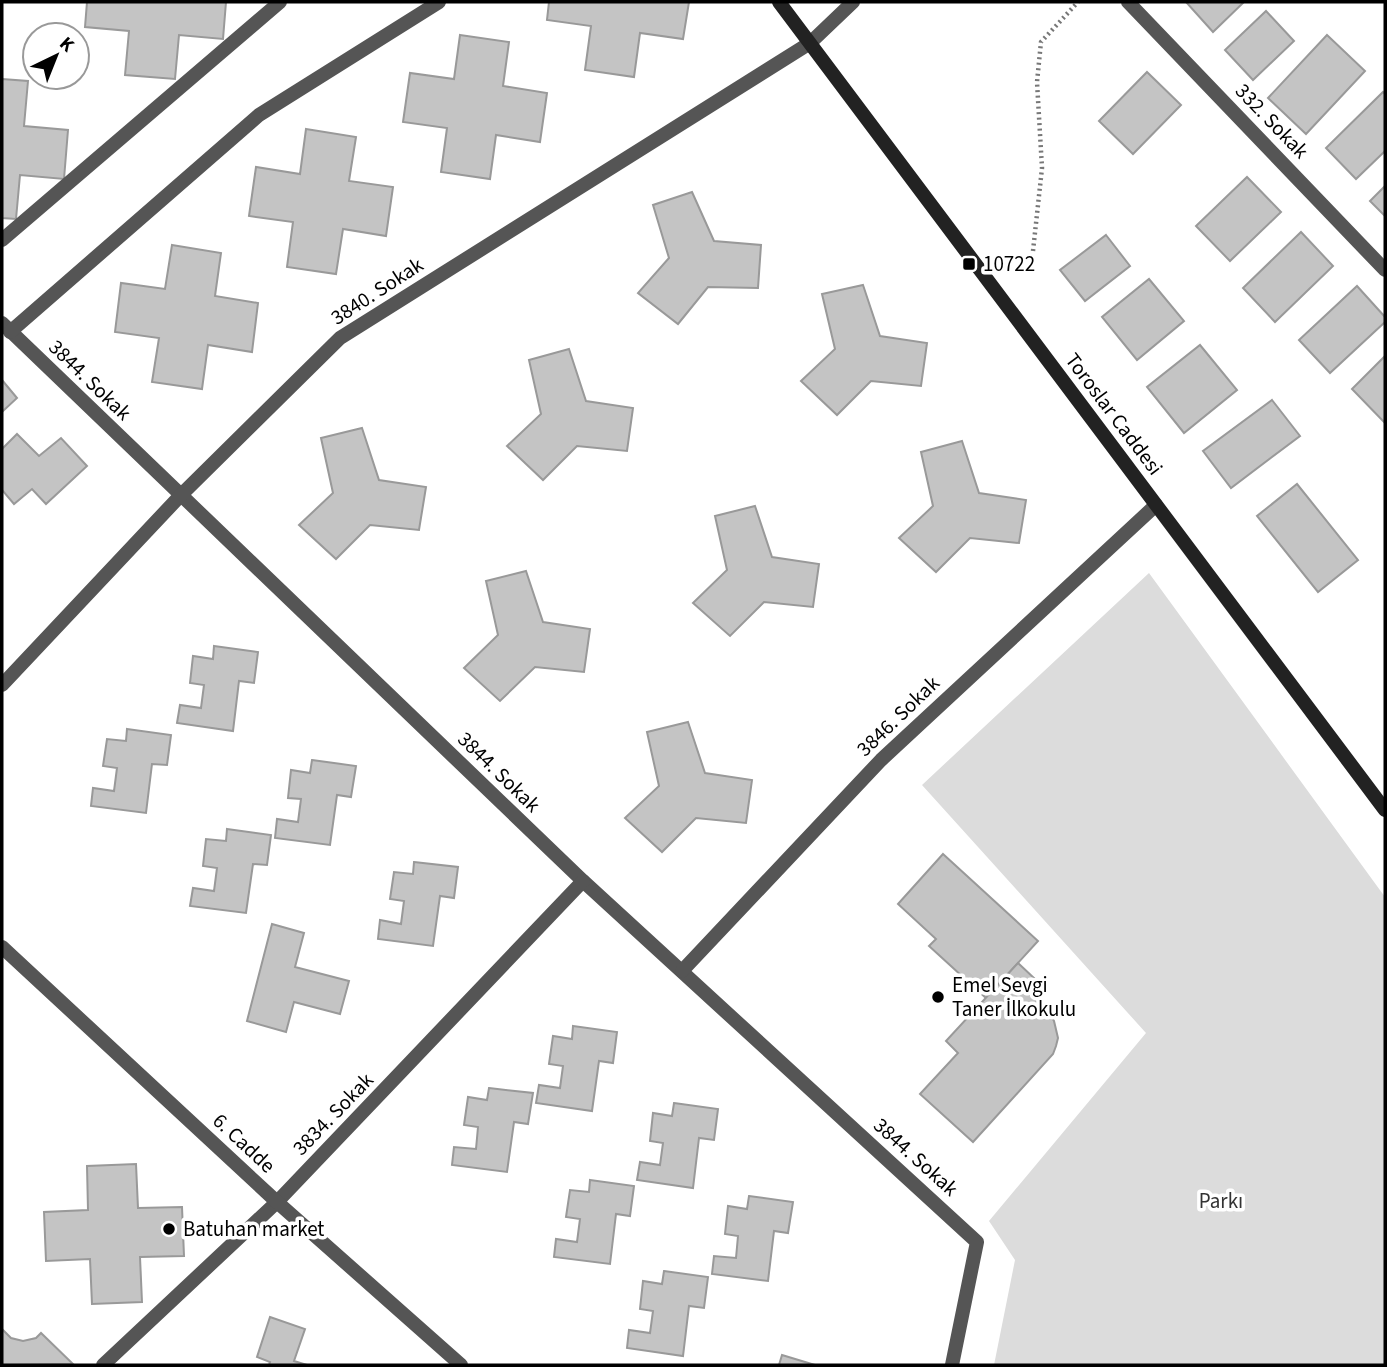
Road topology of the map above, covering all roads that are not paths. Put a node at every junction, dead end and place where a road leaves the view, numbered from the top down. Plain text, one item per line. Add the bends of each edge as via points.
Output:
1 (280, 2) edge
2 (439, 2) edge
3 (779, 2) edge
4 (790, 2) edge
5 (853, 2) edge
6 (1128, 2) edge
7 (810, 43) junction
8 (2, 240) edge
9 (1385, 270) edge
10 (6, 328) edge
11 (180, 496) junction
12 (1156, 505) junction
13 (2, 685) edge
14 (1383, 802) edge
15 (583, 881) junction
16 (2, 947) edge
17 (682, 971) junction
18 (277, 1202) junction
19 (103, 1365) edge
20 (461, 1365) edge
21 (952, 1365) edge

1 - 8 street
2 - 10 street via 258,115
3 - 7 main road, Toroslar Caddesi
4 - 7 main road, Toroslar Caddesi
5 - 7 street, 3840. Sokak
6 - 9 street, 332. Sokak
7 - 11 street, 3840. Sokak via 340,338
7 - 12 main road, Toroslar Caddesi
10 - 11 street, 3844. Sokak
11 - 13 street, 3840. Sokak
11 - 15 street, 3844. Sokak
12 - 14 main road, Toroslar Caddesi
12 - 17 street, 3846. Sokak via 881,760
15 - 17 street, 3844. Sokak
15 - 18 street, 3834. Sokak
16 - 18 street, 6. Cadde
17 - 21 street, 3844. Sokak via 977,1242
18 - 19 street, 3834. Sokak
18 - 20 street, 6. Cadde

